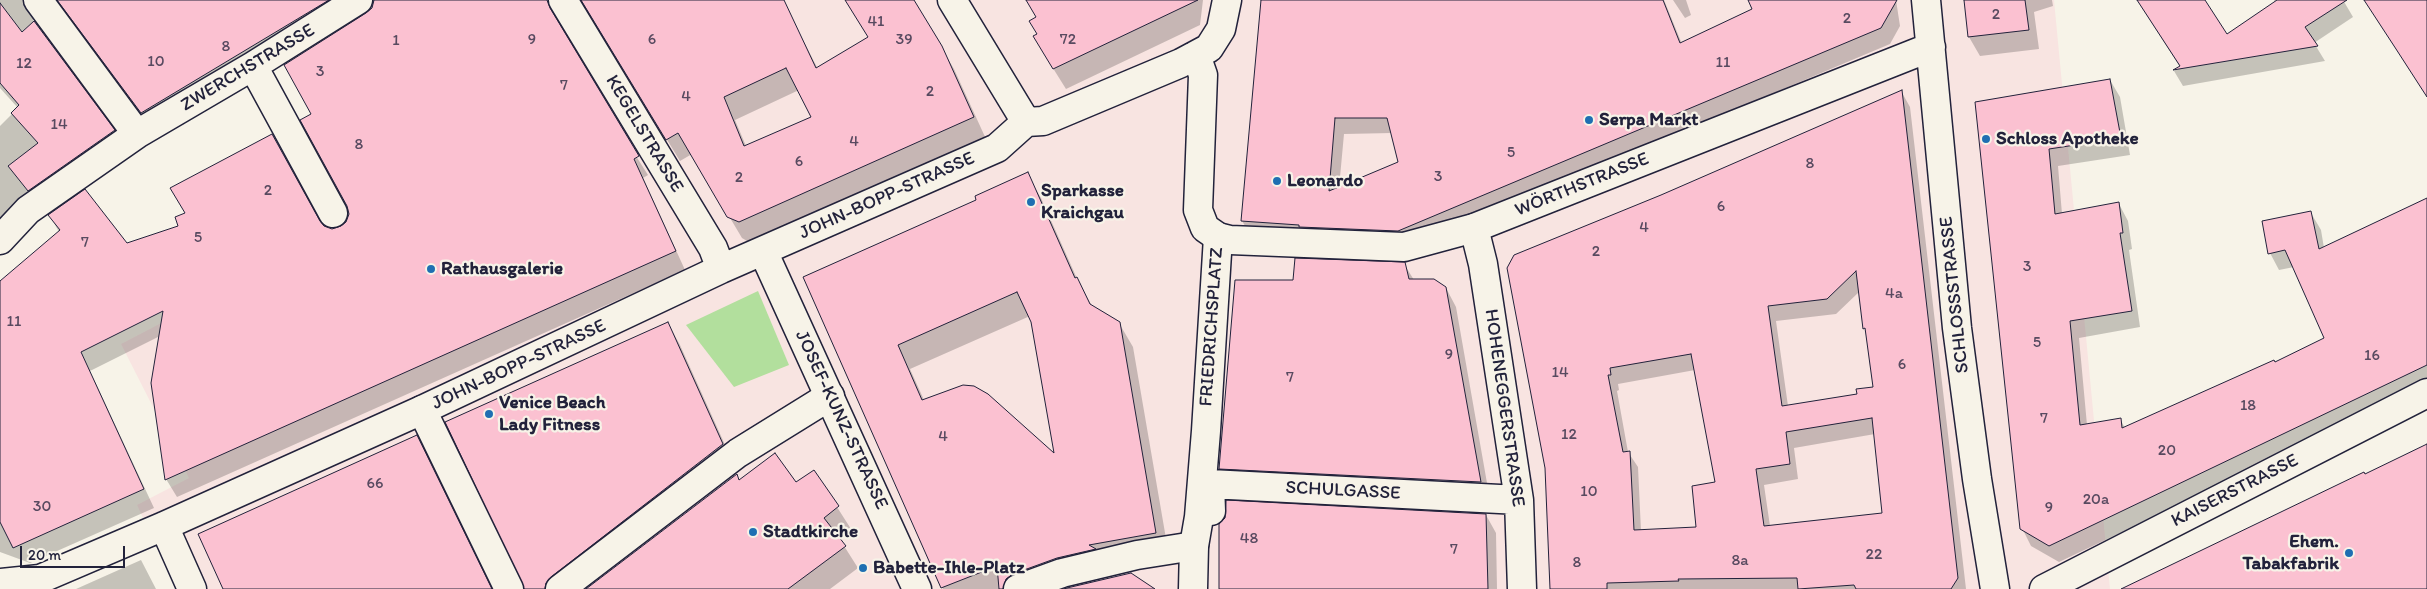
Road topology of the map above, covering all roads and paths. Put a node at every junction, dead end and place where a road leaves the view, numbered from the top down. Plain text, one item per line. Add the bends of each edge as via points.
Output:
1 (38, 0) edge
2 (358, 0) edge
3 (564, 0) edge
4 (952, 0) edge
5 (1227, 0) edge
6 (1926, 0) edge
7 (1931, 47) junction
8 (1196, 55) junction
9 (253, 66) junction
10 (1026, 122) junction
11 (138, 134) junction
12 (334, 213) dead end
13 (1474, 228) junction
14 (1218, 237) junction
15 (0, 240) edge
16 (763, 251) junction
17 (721, 269) junction
18 (2427, 393) edge
19 (830, 396) junction
20 (422, 410) junction
21 (1519, 500) junction
22 (1199, 517) junction
23 (164, 526) junction
24 (1194, 546) junction
25 (1, 580) edge
26 (192, 589) edge
27 (508, 589) edge
28 (560, 589) edge
29 (917, 589) edge
30 (1018, 589) edge
31 (1193, 589) edge
32 (1522, 589) edge
33 (1995, 589) edge
34 (2044, 589) edge

1 - 11 street
2 - 9 street, ZWERCHSTRASSE
3 - 17 street, KEGELSTRASSE via 712,248
4 - 10 street
5 - 8 street via 1222,29 1209,48
6 - 7 street, SCHLOSSSTRASSE
7 - 13 street, WÖRTHSTRASSE
7 - 33 street, SCHLOSSSTRASSE via 1957,328
8 - 10 street via 1043,121
8 - 14 street, FRIEDRICHSPLATZ via 1203,75 1198,210 1205,228
9 - 11 street, ZWERCHSTRASSE
9 - 12 street
10 - 16 street, JOHN-BOPP-STRASSE via 997,148
11 - 15 street, ZWERCHSTRASSE via 28,210
13 - 14 street, WÖRTHSTRASSE via 1404,247
13 - 21 street, HOHENEGGERSTRASSE via 1483,264
14 - 22 street, FRIEDRICHSPLATZ
16 - 17 street, JOHN-BOPP-STRASSE
16 - 19 street, JOSEF-KUNZ-STRASSE
17 - 20 street, JOHN-BOPP-STRASSE
18 - 34 street, KAISERSTRASSE
19 - 28 street via 738,453
19 - 29 street, JOSEF-KUNZ-STRASSE
20 - 23 street, JOHN-BOPP-STRASSE
20 - 27 street
21 - 22 street, SCHULGASSE via 1210,484 1211,515
21 - 32 street, HOHENEGGERSTRASSE
22 - 24 street, FRIEDRICHSPLATZ
23 - 25 street, JOHN-BOPP-STRASSE via 40,579
23 - 26 street
24 - 30 street via 1062,573
24 - 31 street, FRIEDRICHSPLATZ

